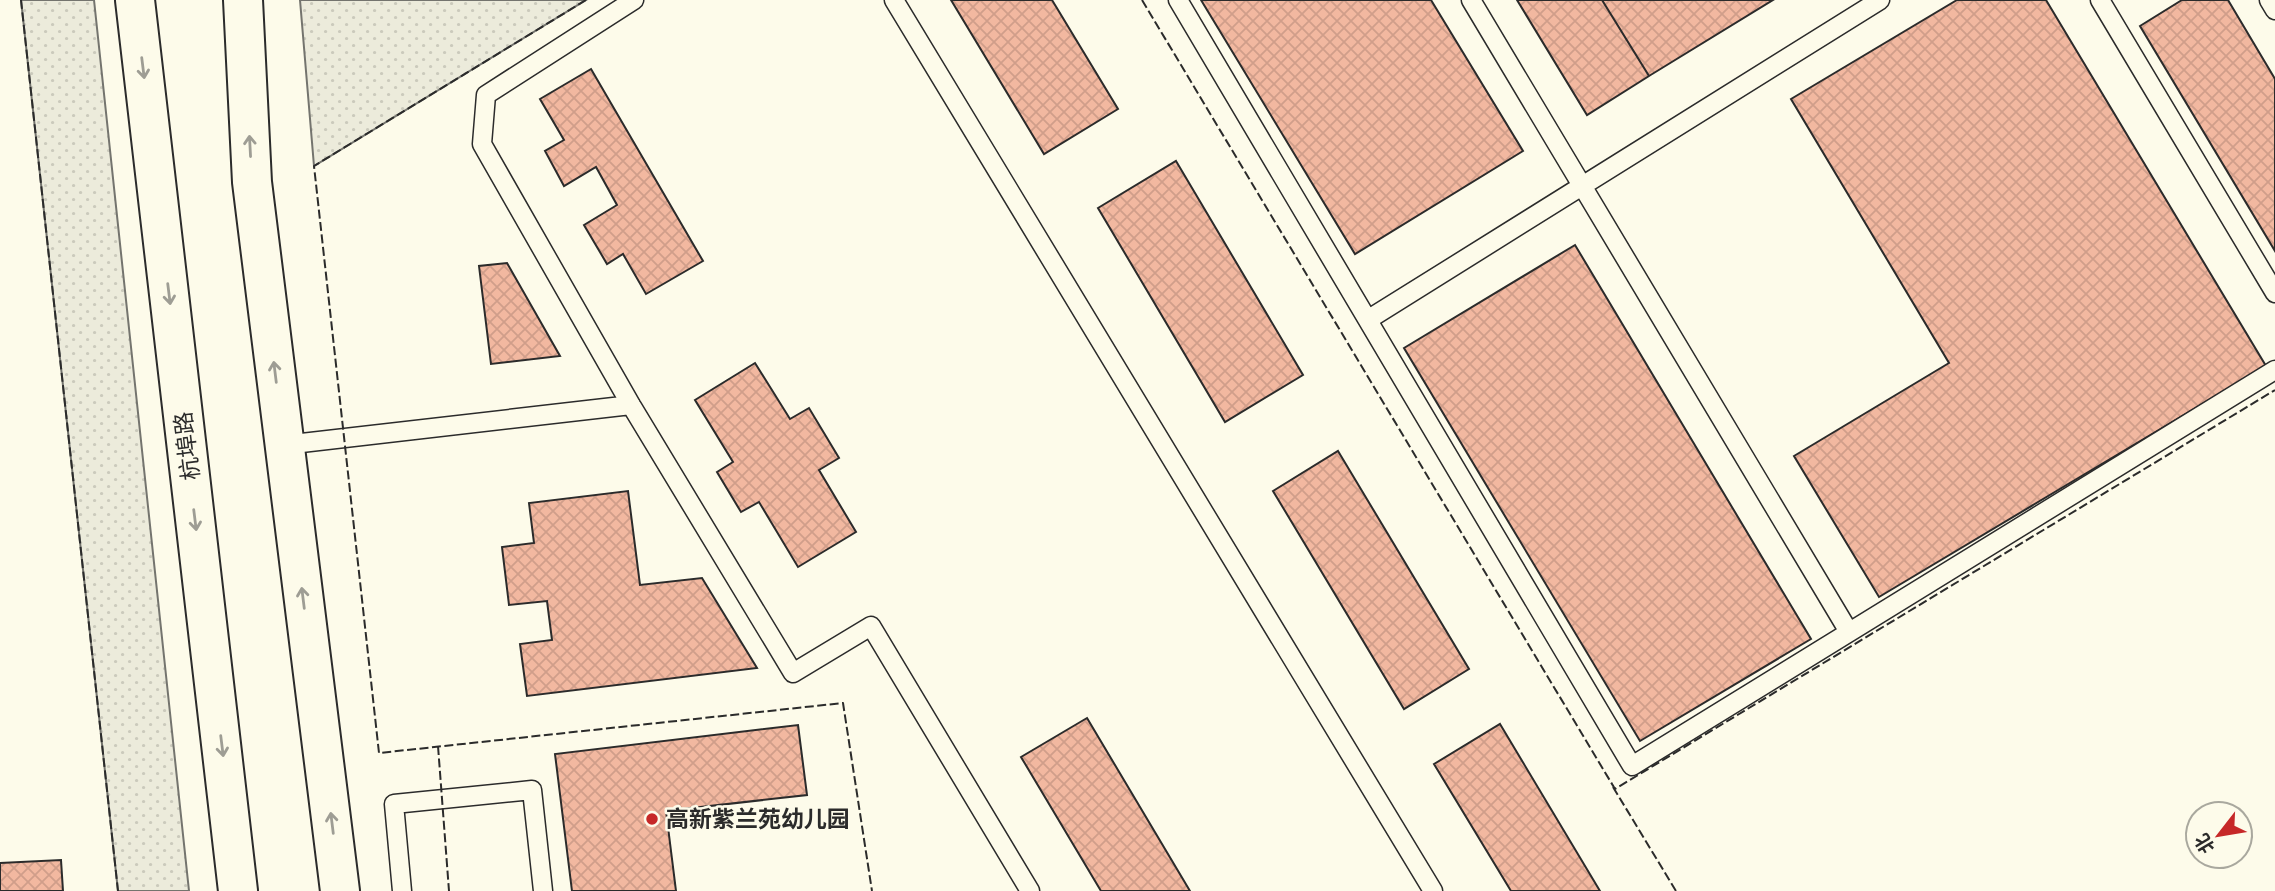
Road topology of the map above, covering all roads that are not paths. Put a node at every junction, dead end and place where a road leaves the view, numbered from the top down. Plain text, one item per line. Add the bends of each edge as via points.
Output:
1 (135, 0) edge
2 (243, 0) edge
3 (634, 0) edge
4 (894, 0) edge
5 (1178, 0) edge
6 (1471, 0) edge
7 (1880, 0) edge
8 (2100, 0) edge
9 (2269, 0) edge
10 (2275, 10) edge
11 (1582, 186) junction
12 (2275, 293) edge
13 (1369, 319) junction
14 (2275, 370) edge
15 (631, 405) junction
16 (284, 444) junction
17 (1849, 632) junction
18 (239, 891) edge
19 (340, 891) edge
20 (402, 891) edge
21 (542, 891) edge
22 (1030, 891) edge
23 (1433, 891) edge

1 -> 18 main road, 杭埠路
16 -> 2 main road via 252,182
3 - 15 lane via 486,95 482,144
4 - 23 lane
5 - 13 lane
6 - 11 lane
7 - 11 lane
8 - 12 lane
9 - 10 lane
11 - 13 lane
11 - 17 lane
13 - 17 lane via 1632,766
14 - 17 lane
15 - 16 lane
15 - 22 lane via 793,673 871,626
19 -> 16 main road
20 - 21 lane via 394,804 532,790

